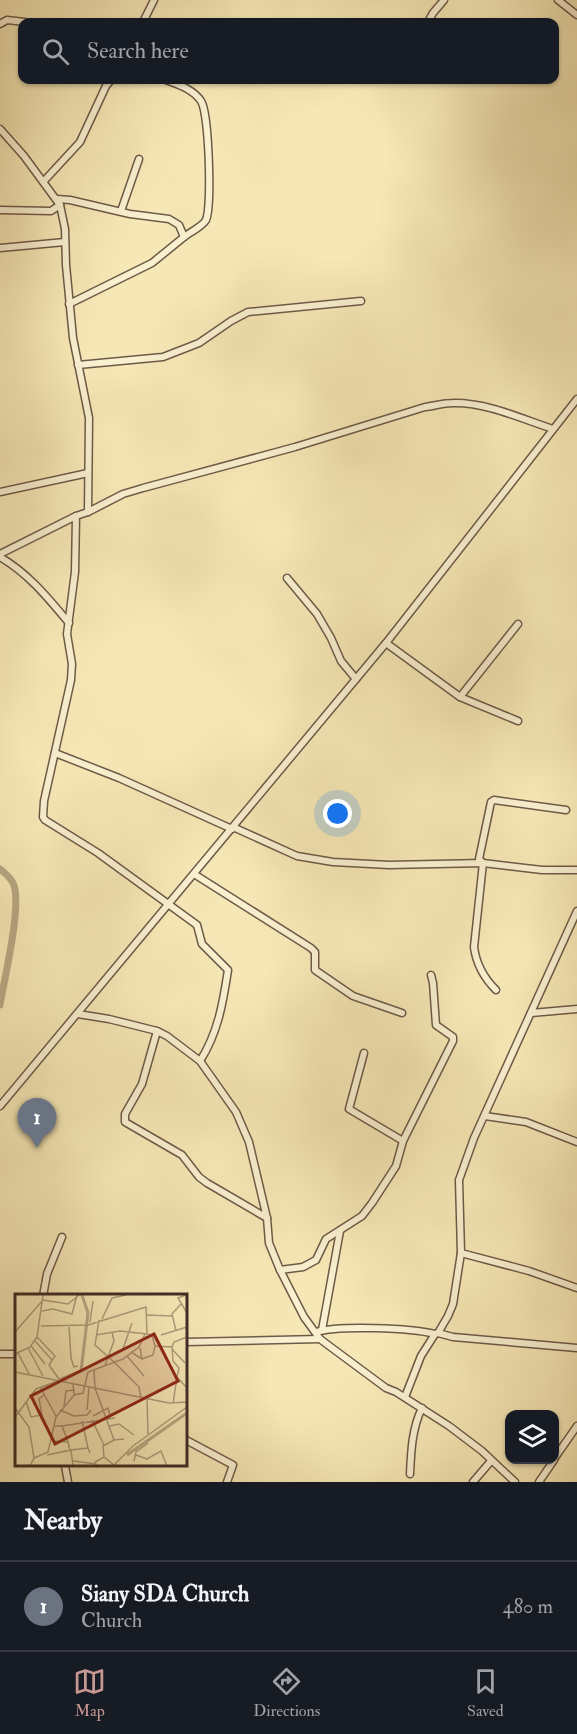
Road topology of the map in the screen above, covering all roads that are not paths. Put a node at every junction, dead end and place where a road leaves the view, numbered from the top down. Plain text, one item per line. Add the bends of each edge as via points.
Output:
1 (154, 0) edge
2 (444, 0) edge
3 (558, 0) edge
4 (577, 15) edge
5 (145, 18) edge
6 (430, 18) edge
7 (18, 21) edge
8 (0, 24) edge
9 (108, 84) edge
10 (176, 84) edge
11 (0, 129) edge
12 (139, 159) dead end
13 (44, 181) junction
14 (58, 202) junction
15 (0, 210) edge
16 (121, 211) junction
17 (184, 237) junction
18 (65, 242) junction
19 (0, 248) edge
20 (361, 301) dead end
21 (69, 304) junction
22 (78, 365) junction
23 (577, 399) edge
24 (553, 429) junction
25 (88, 473) junction
26 (0, 492) edge
27 (88, 512) junction
28 (76, 516) junction
29 (0, 556) edge
30 (287, 578) dead end
31 (69, 623) junction
32 (518, 624) dead end
33 (386, 643) junction
34 (356, 680) junction
35 (460, 697) junction
36 (518, 721) dead end
37 (55, 753) junction
38 (566, 810) dead end
39 (232, 828) junction
40 (483, 863) junction
41 (577, 870) edge
42 (194, 874) junction
43 (169, 905) junction
44 (577, 911) edge
45 (431, 975) dead end
46 (496, 990) dead end
47 (577, 1010) edge
48 (402, 1013) dead end
49 (531, 1013) junction
50 (78, 1014) junction
51 (157, 1031) junction
52 (364, 1053) dead end
53 (200, 1061) junction
54 (0, 1106) edge
55 (485, 1116) junction
56 (403, 1141) junction
57 (577, 1142) edge
58 (267, 1218) junction
59 (340, 1231) junction
60 (62, 1237) dead end
61 (462, 1253) junction
62 (280, 1270) junction
63 (577, 1288) edge
64 (43, 1294) edge
65 (320, 1334) junction
66 (437, 1334) junction
67 (188, 1342) edge
68 (577, 1348) edge
69 (405, 1397) junction
70 (422, 1408) junction
71 (577, 1426) edge
72 (188, 1441) edge
73 (559, 1452) edge
74 (491, 1461) junction
75 (551, 1464) edge
76 (65, 1467) edge
77 (410, 1474) dead end
78 (68, 1482) edge
79 (227, 1482) edge
80 (473, 1482) edge
81 (515, 1482) edge
82 (539, 1482) edge

1 - 5 street
2 - 6 street
3 - 4 street
7 - 8 street
9 - 13 street via 80,142
10 - 17 street via 197,95 203,104 206,126 206,218
11 - 13 street
12 - 16 street
13 - 14 street
14 - 15 street via 51,211
14 - 16 street via 70,200
14 - 18 street
16 - 17 street via 173,220
17 - 21 street via 152,263
18 - 19 street
18 - 21 street
20 - 22 street via 248,312 199,343 163,357
21 - 22 street
22 - 25 street via 89,418
23 - 24 street
24 - 27 street via 477,406 441,404 133,491
24 - 33 street
25 - 26 street
25 - 27 street
27 - 28 street
28 - 29 street
28 - 31 street
29 - 31 street via 28,577
30 - 34 street via 317,614 341,661
31 - 37 street via 71,680
32 - 35 street
33 - 34 street
33 - 35 street
34 - 39 street
35 - 36 street
37 - 39 street
37 - 43 street via 43,810 45,820
38 - 40 street via 494,800 480,851
39 - 40 street via 297,856 314,859 389,865
39 - 42 street
40 - 41 street
40 - 46 street via 474,947 485,978
42 - 43 street
42 - 48 street via 311,948 315,952 315,970 344,990
43 - 50 street
43 - 53 street via 197,925 202,944 228,970 223,1006 211,1044
44 - 49 street
45 - 56 street via 436,1025 453,1041
47 - 49 street
49 - 55 street
50 - 51 street
50 - 54 street
51 - 53 street
51 - 58 street via 142,1084 125,1114 125,1122 182,1155 207,1183
52 - 56 street via 349,1109
53 - 58 street via 236,1112 249,1142
55 - 57 street via 526,1122
55 - 61 street via 459,1180
56 - 59 street via 396,1166 372,1203 362,1216
58 - 62 street via 269,1243
59 - 62 street via 326,1239 309,1264
59 - 65 street
60 - 64 street
61 - 63 street
61 - 66 street via 453,1304
62 - 65 street via 304,1317
65 - 66 street via 338,1328
65 - 67 street
65 - 69 street via 386,1388
66 - 68 street
66 - 69 street via 421,1356
69 - 70 street
70 - 74 street
70 - 77 street via 411,1448
71 - 73 street
72 - 79 street via 233,1465
74 - 80 street
74 - 81 street
75 - 82 street
76 - 78 street

